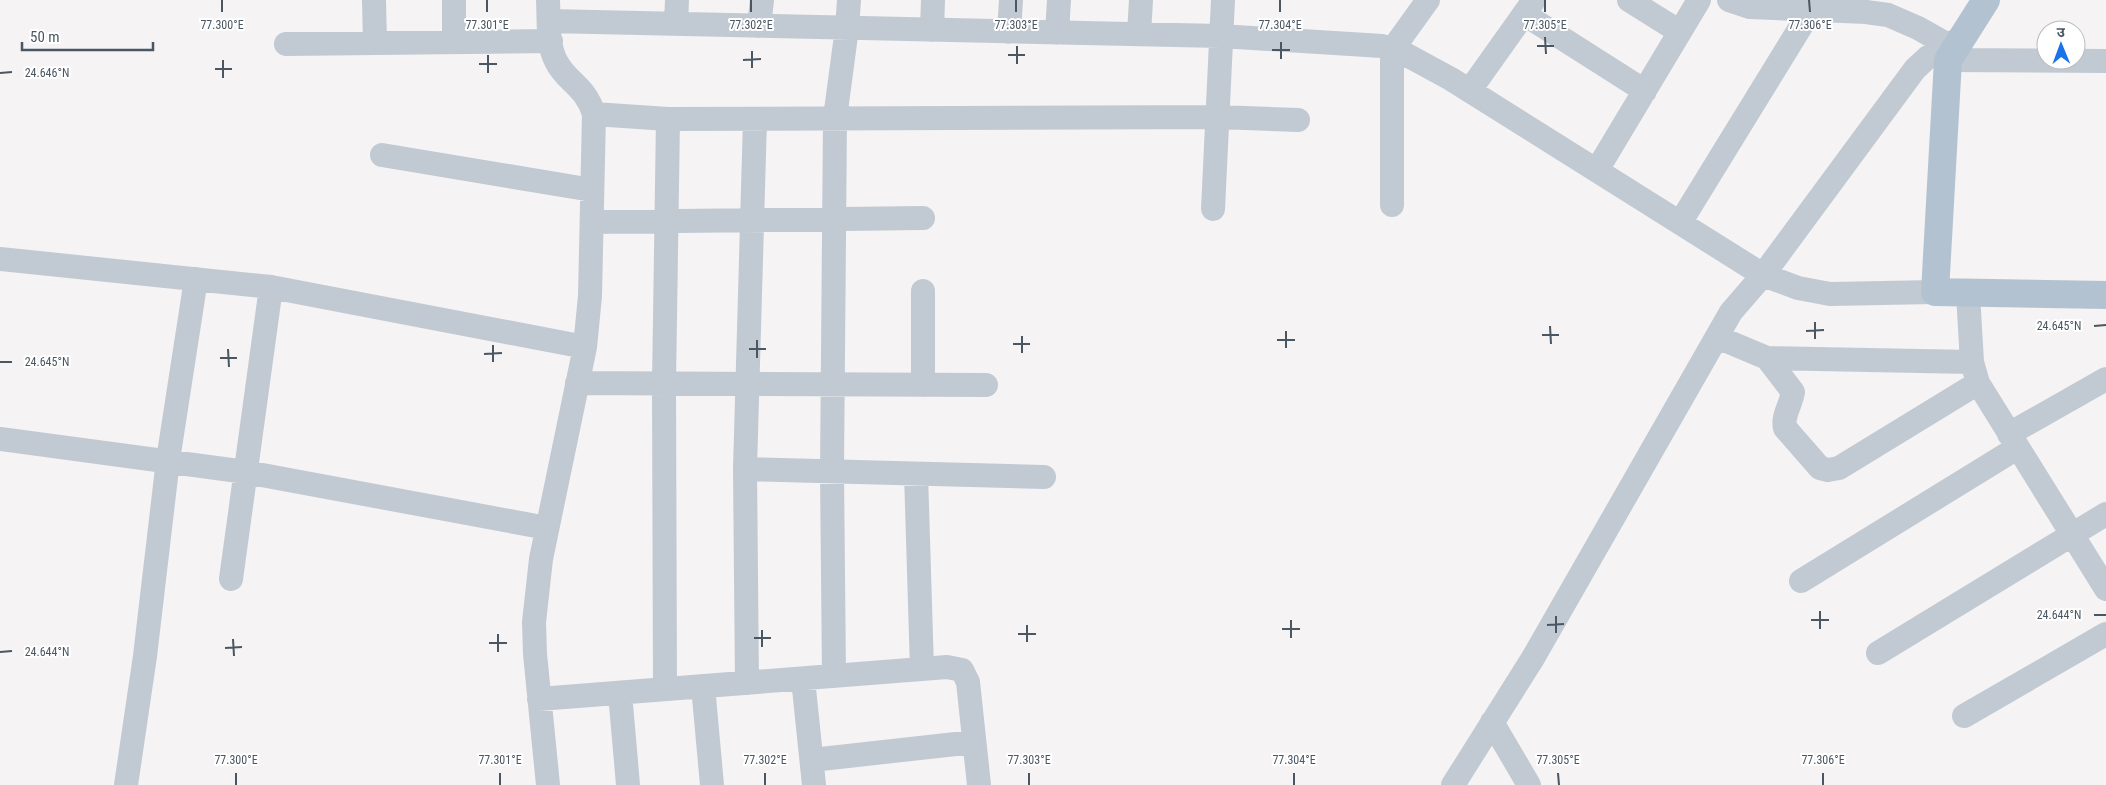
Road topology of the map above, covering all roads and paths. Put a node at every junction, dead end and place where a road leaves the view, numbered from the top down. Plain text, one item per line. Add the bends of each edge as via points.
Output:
1 (374, 0) edge
2 (454, 0) edge
3 (677, 0) edge
4 (762, 0) edge
5 (849, 0) edge
6 (933, 0) edge
7 (1011, 0) edge
8 (1058, 0) edge
9 (1140, 0) edge
10 (1223, 0) edge
11 (1428, 0) edge
12 (1629, 0) edge
13 (1699, 0) edge
14 (1729, 0) edge
15 (1986, 0) edge
16 (1529, 7) edge
17 (1811, 10) junction
18 (549, 21) edge
19 (676, 24) junction
20 (759, 26) junction
21 (848, 28) junction
22 (932, 30) junction
23 (1009, 32) junction
24 (1057, 32) junction
25 (1680, 32) junction
26 (1139, 34) junction
27 (1221, 36) junction
28 (454, 42) junction
29 (375, 43) junction
30 (286, 44) dead end
31 (1952, 47) junction
32 (1392, 50) junction
33 (2106, 61) edge
34 (1470, 90) junction
35 (1645, 92) junction
36 (594, 114) junction
37 (835, 118) junction
38 (1218, 118) junction
39 (668, 119) junction
40 (755, 119) junction
41 (1298, 120) dead end
42 (382, 156) dead end
43 (1597, 170) junction
44 (592, 190) junction
45 (1392, 205) dead end
46 (1213, 209) dead end
47 (923, 218) dead end
48 (834, 219) junction
49 (752, 220) junction
50 (666, 221) junction
51 (592, 222) junction
52 (1680, 223) junction
53 (0, 259) edge
54 (1763, 275) junction
55 (196, 279) junction
56 (271, 287) junction
57 (923, 291) dead end
58 (1934, 292) junction
59 (1968, 294) junction
60 (2106, 295) edge
61 (1717, 337) junction
62 (585, 347) junction
63 (1767, 358) junction
64 (1975, 373) junction
65 (2106, 380) edge
66 (578, 383) junction
67 (664, 384) junction
68 (748, 384) junction
69 (833, 384) junction
70 (923, 385) junction
71 (986, 385) dead end
72 (0, 439) edge
73 (2013, 441) junction
74 (168, 460) junction
75 (745, 469) junction
76 (246, 472) junction
77 (832, 472) junction
78 (916, 474) junction
79 (1044, 477) dead end
80 (2106, 514) edge
81 (548, 528) junction
82 (2072, 536) junction
83 (231, 579) dead end
84 (1802, 581) dead end
85 (2106, 589) edge
86 (2106, 634) edge
87 (1878, 653) dead end
88 (922, 669) junction
89 (834, 676) junction
90 (803, 679) junction
91 (747, 683) junction
92 (703, 686) junction
93 (665, 689) junction
94 (620, 693) junction
95 (539, 699) junction
96 (1964, 716) dead end
97 (1492, 722) junction
98 (974, 742) junction
99 (812, 760) junction
100 (126, 785) edge
101 (548, 785) edge
102 (628, 785) edge
103 (712, 785) edge
104 (814, 785) edge
105 (978, 785) edge
106 (1453, 785) edge
107 (1529, 785) edge

1 - 29 street
2 - 28 street
3 - 19 street
4 - 20 street
5 - 21 street
6 - 22 street
7 - 23 street
8 - 24 street
9 - 26 street
10 - 27 street
11 - 32 street
12 - 25 street
13 - 25 street
14 - 17 street via 1750,7
15 - 31 main road
16 - 34 street
16 - 35 street
17 - 31 street via 1888,16
17 - 52 street
18 - 19 street
18 - 28 street
18 - 36 street via 556,63 590,100
19 - 20 street
20 - 21 street
21 - 22 street
21 - 37 street
22 - 23 street
23 - 24 street
24 - 26 street
25 - 35 street
26 - 27 street
27 - 32 street via 1382,46
27 - 38 street
28 - 29 street
29 - 30 street
31 - 33 street
31 - 54 street via 1915,68
31 - 58 main road
32 - 34 street
32 - 45 street
34 - 43 street
35 - 43 street
36 - 39 street
36 - 44 street
37 - 38 street
37 - 40 street
37 - 48 street
38 - 41 street
38 - 46 street
39 - 40 street
39 - 50 street
40 - 49 street
42 - 44 street
43 - 52 street
44 - 51 street
47 - 48 street
48 - 49 street
48 - 69 street
49 - 50 street
49 - 68 street
50 - 51 street
50 - 67 street
51 - 62 street
52 - 54 street
53 - 55 street
54 - 58 street via 1798,288 1830,294
54 - 61 street via 1732,312
55 - 56 street
55 - 74 street
56 - 62 street
56 - 76 street
57 - 70 street
58 - 59 main road
59 - 60 main road
59 - 64 street
61 - 63 street
61 - 97 street via 1533,658
62 - 66 street
63 - 64 street
63 - 64 street via 1793,392 1783,420 1785,428 1820,468 1828,470 1840,468
64 - 73 street
65 - 73 street
66 - 67 street
66 - 81 street
67 - 68 street
67 - 93 street
68 - 69 street
68 - 75 street
69 - 70 street
69 - 77 street
70 - 71 street
72 - 74 street
73 - 82 street
73 - 84 street
74 - 76 street
74 - 100 street
75 - 77 street
75 - 91 street
76 - 81 street
76 - 83 street
77 - 78 street
77 - 89 street
78 - 79 street
78 - 88 street
80 - 82 street
81 - 95 street via 534,622
82 - 85 street
82 - 87 street
86 - 96 street
88 - 89 street
88 - 98 street via 947,667 962,670 968,682
89 - 90 street
90 - 91 street
90 - 99 street
91 - 92 street
92 - 93 street
92 - 103 street
93 - 94 street
94 - 95 street
94 - 102 street
95 - 101 street
97 - 106 street
97 - 107 street
98 - 99 street
98 - 105 street
99 - 104 street

